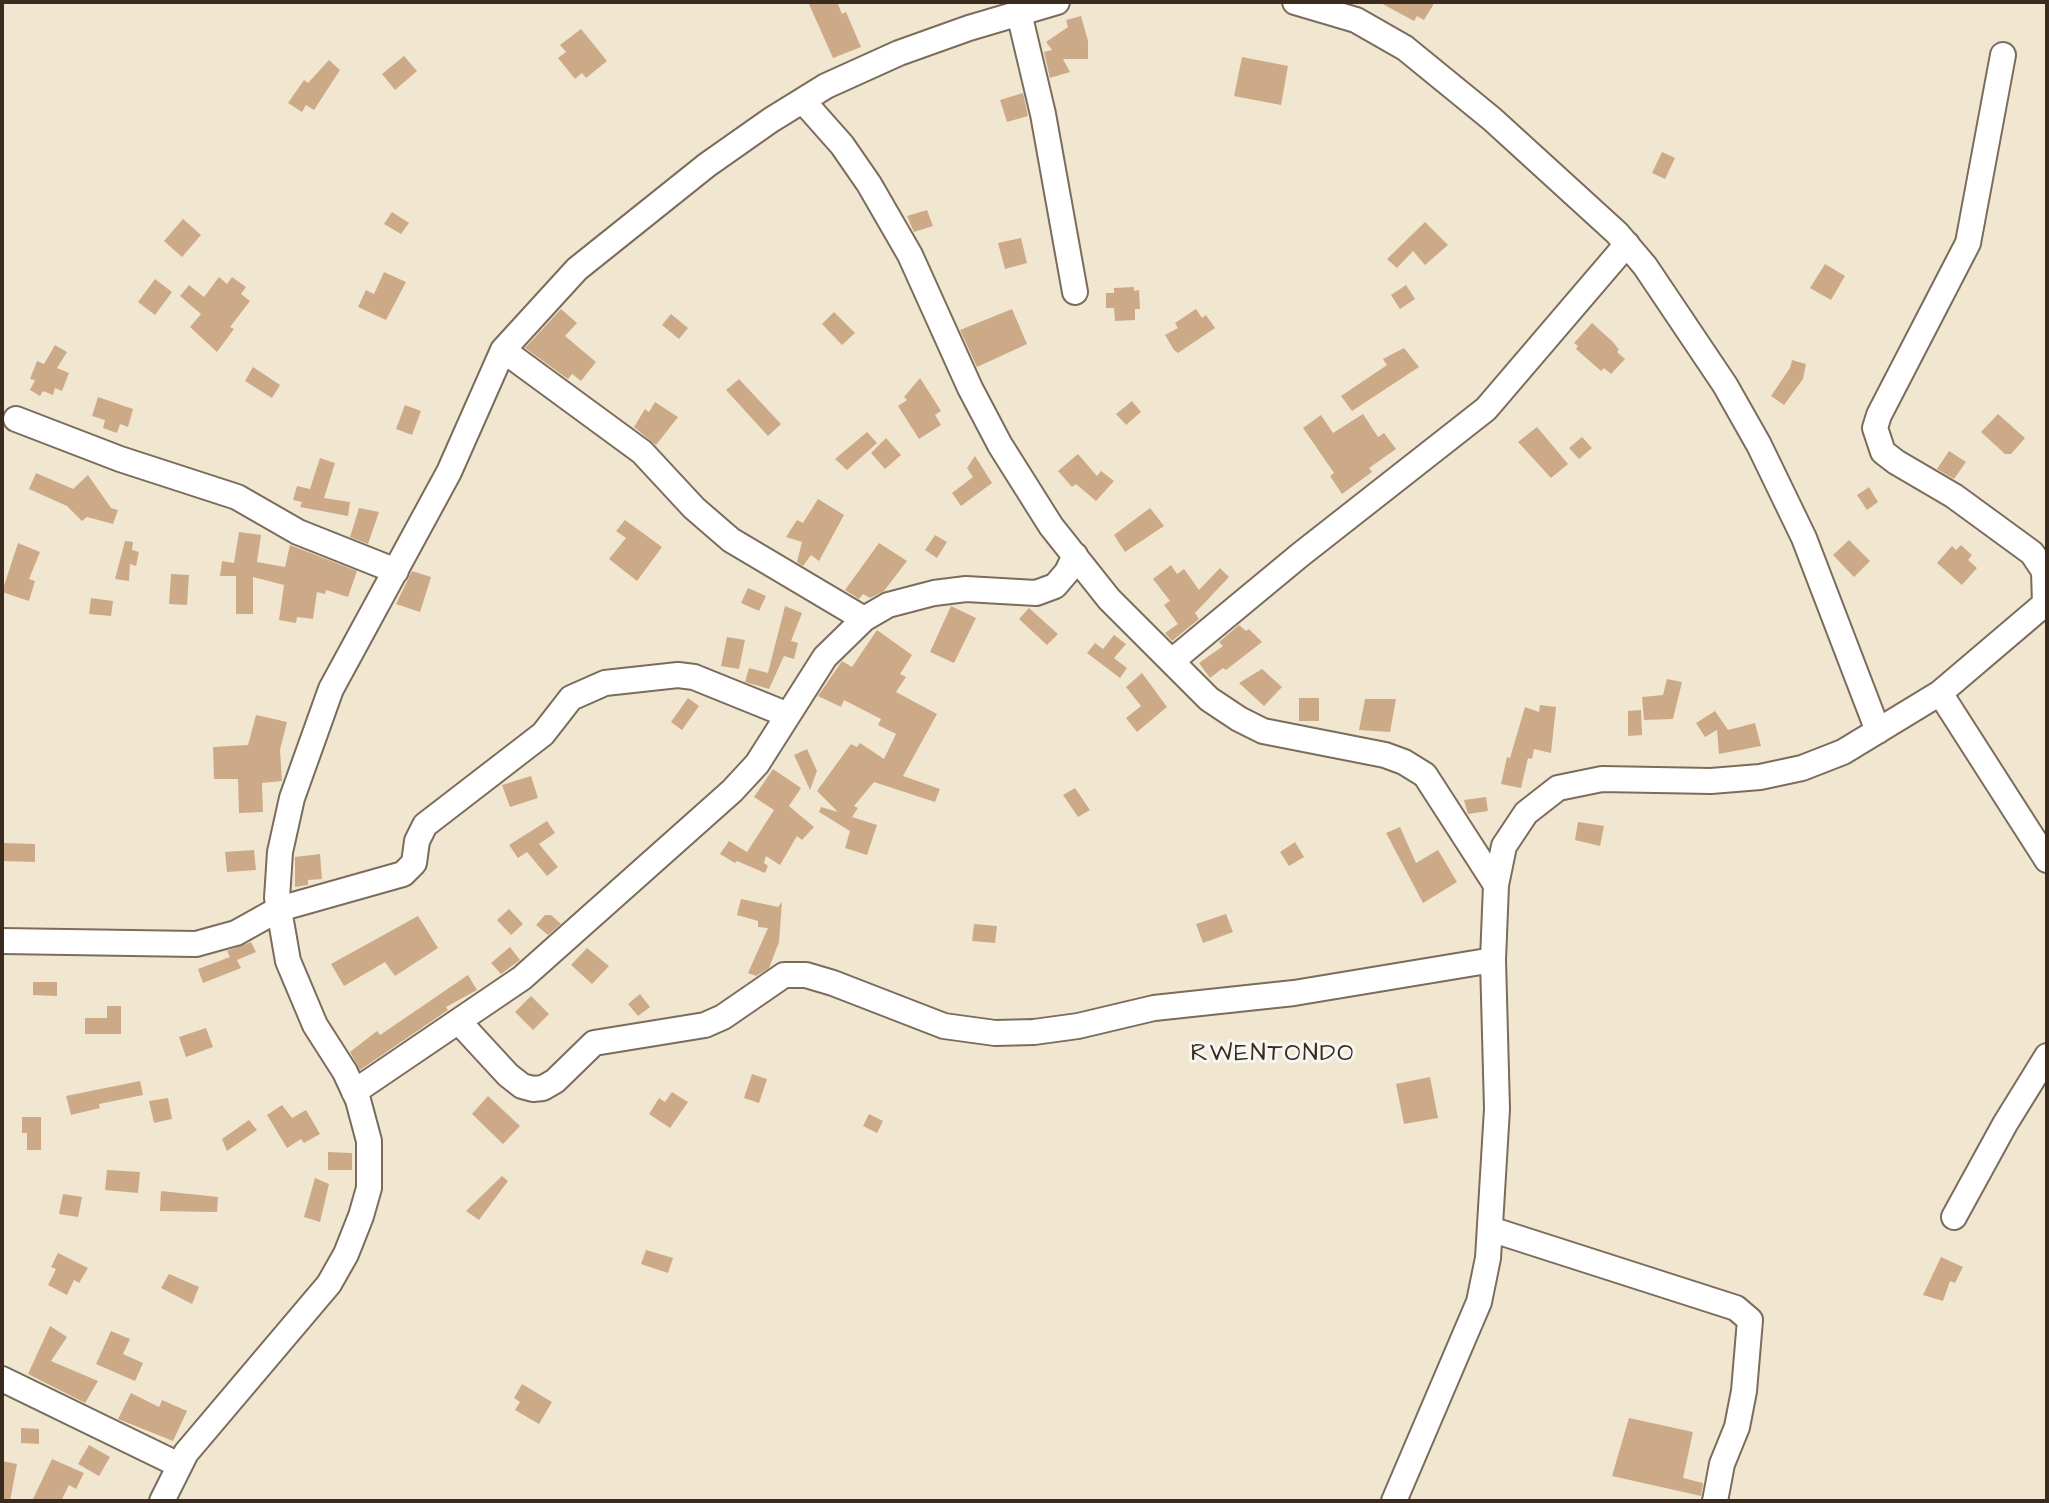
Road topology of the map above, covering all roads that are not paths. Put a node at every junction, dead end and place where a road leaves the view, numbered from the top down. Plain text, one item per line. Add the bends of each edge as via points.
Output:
1 (1057, 2) edge
2 (1295, 2) edge
3 (1347, 9) edge
4 (1006, 11) edge
5 (2003, 55) dead end
6 (803, 101) junction
7 (1627, 244) junction
8 (1075, 292) dead end
9 (503, 350) junction
10 (16, 419) dead end
11 (1074, 555) junction
12 (396, 571) junction
13 (2046, 603) edge
14 (864, 618) junction
15 (1172, 661) junction
16 (1940, 693) junction
17 (788, 715) junction
18 (1878, 732) junction
19 (2047, 860) edge
20 (1496, 885) junction
21 (279, 909) junction
22 (2, 941) edge
23 (1493, 960) junction
24 (460, 1023) junction
25 (2047, 1056) edge
26 (354, 1093) junction
27 (1954, 1217) dead end
28 (1490, 1229) junction
29 (2, 1379) edge
30 (180, 1465) junction
31 (162, 1501) edge
32 (1394, 1501) edge
33 (1715, 1501) edge

1 - 4 street
2 - 3 street
3 - 7 street via 1405,48 1492,119
4 - 6 street via 899,53
4 - 8 street via 1042,114
5 - 13 street via 1968,243 1875,428 1883,452 2032,553 2044,572
6 - 9 street via 707,165 577,269
6 - 11 street via 869,184 910,255 1000,445
7 - 15 street via 1486,409
7 - 18 street via 1674,307 1759,445 1804,538
9 - 12 street via 449,472
9 - 14 street via 642,452 731,540
10 - 12 street via 237,497 298,532
11 - 14 street via 1055,586 1036,593 966,589 934,593 888,605
11 - 15 street
12 - 21 street via 331,689 310,741 280,852
13 - 16 street
14 - 17 street via 825,657
15 - 20 street via 1209,698 1263,731 1385,755 1425,775
16 - 18 street
16 - 19 street
17 - 21 street via 694,677 621,680 586,690 560,709 536,740 425,825 410,870
17 - 24 street via 757,764 732,791 522,978
18 - 20 street via 1802,768 1760,777 1602,779 1558,788 1526,813 1504,846
20 - 23 street
21 - 22 street via 236,933 196,944
21 - 26 street via 288,961 315,1025
23 - 24 street via 1294,993 1154,1008 1078,1026 995,1033 944,1026 833,983 806,975 784,975 705,1025 594,1043 555,1081 533,1089 508,1075
23 - 28 street via 1497,1109
24 - 26 street
25 - 27 street
26 - 30 street via 369,1141 369,1188 346,1254 321,1294
28 - 32 street via 1479,1302
28 - 33 street via 1736,1308 1750,1320 1742,1403
29 - 30 street
30 - 31 street

